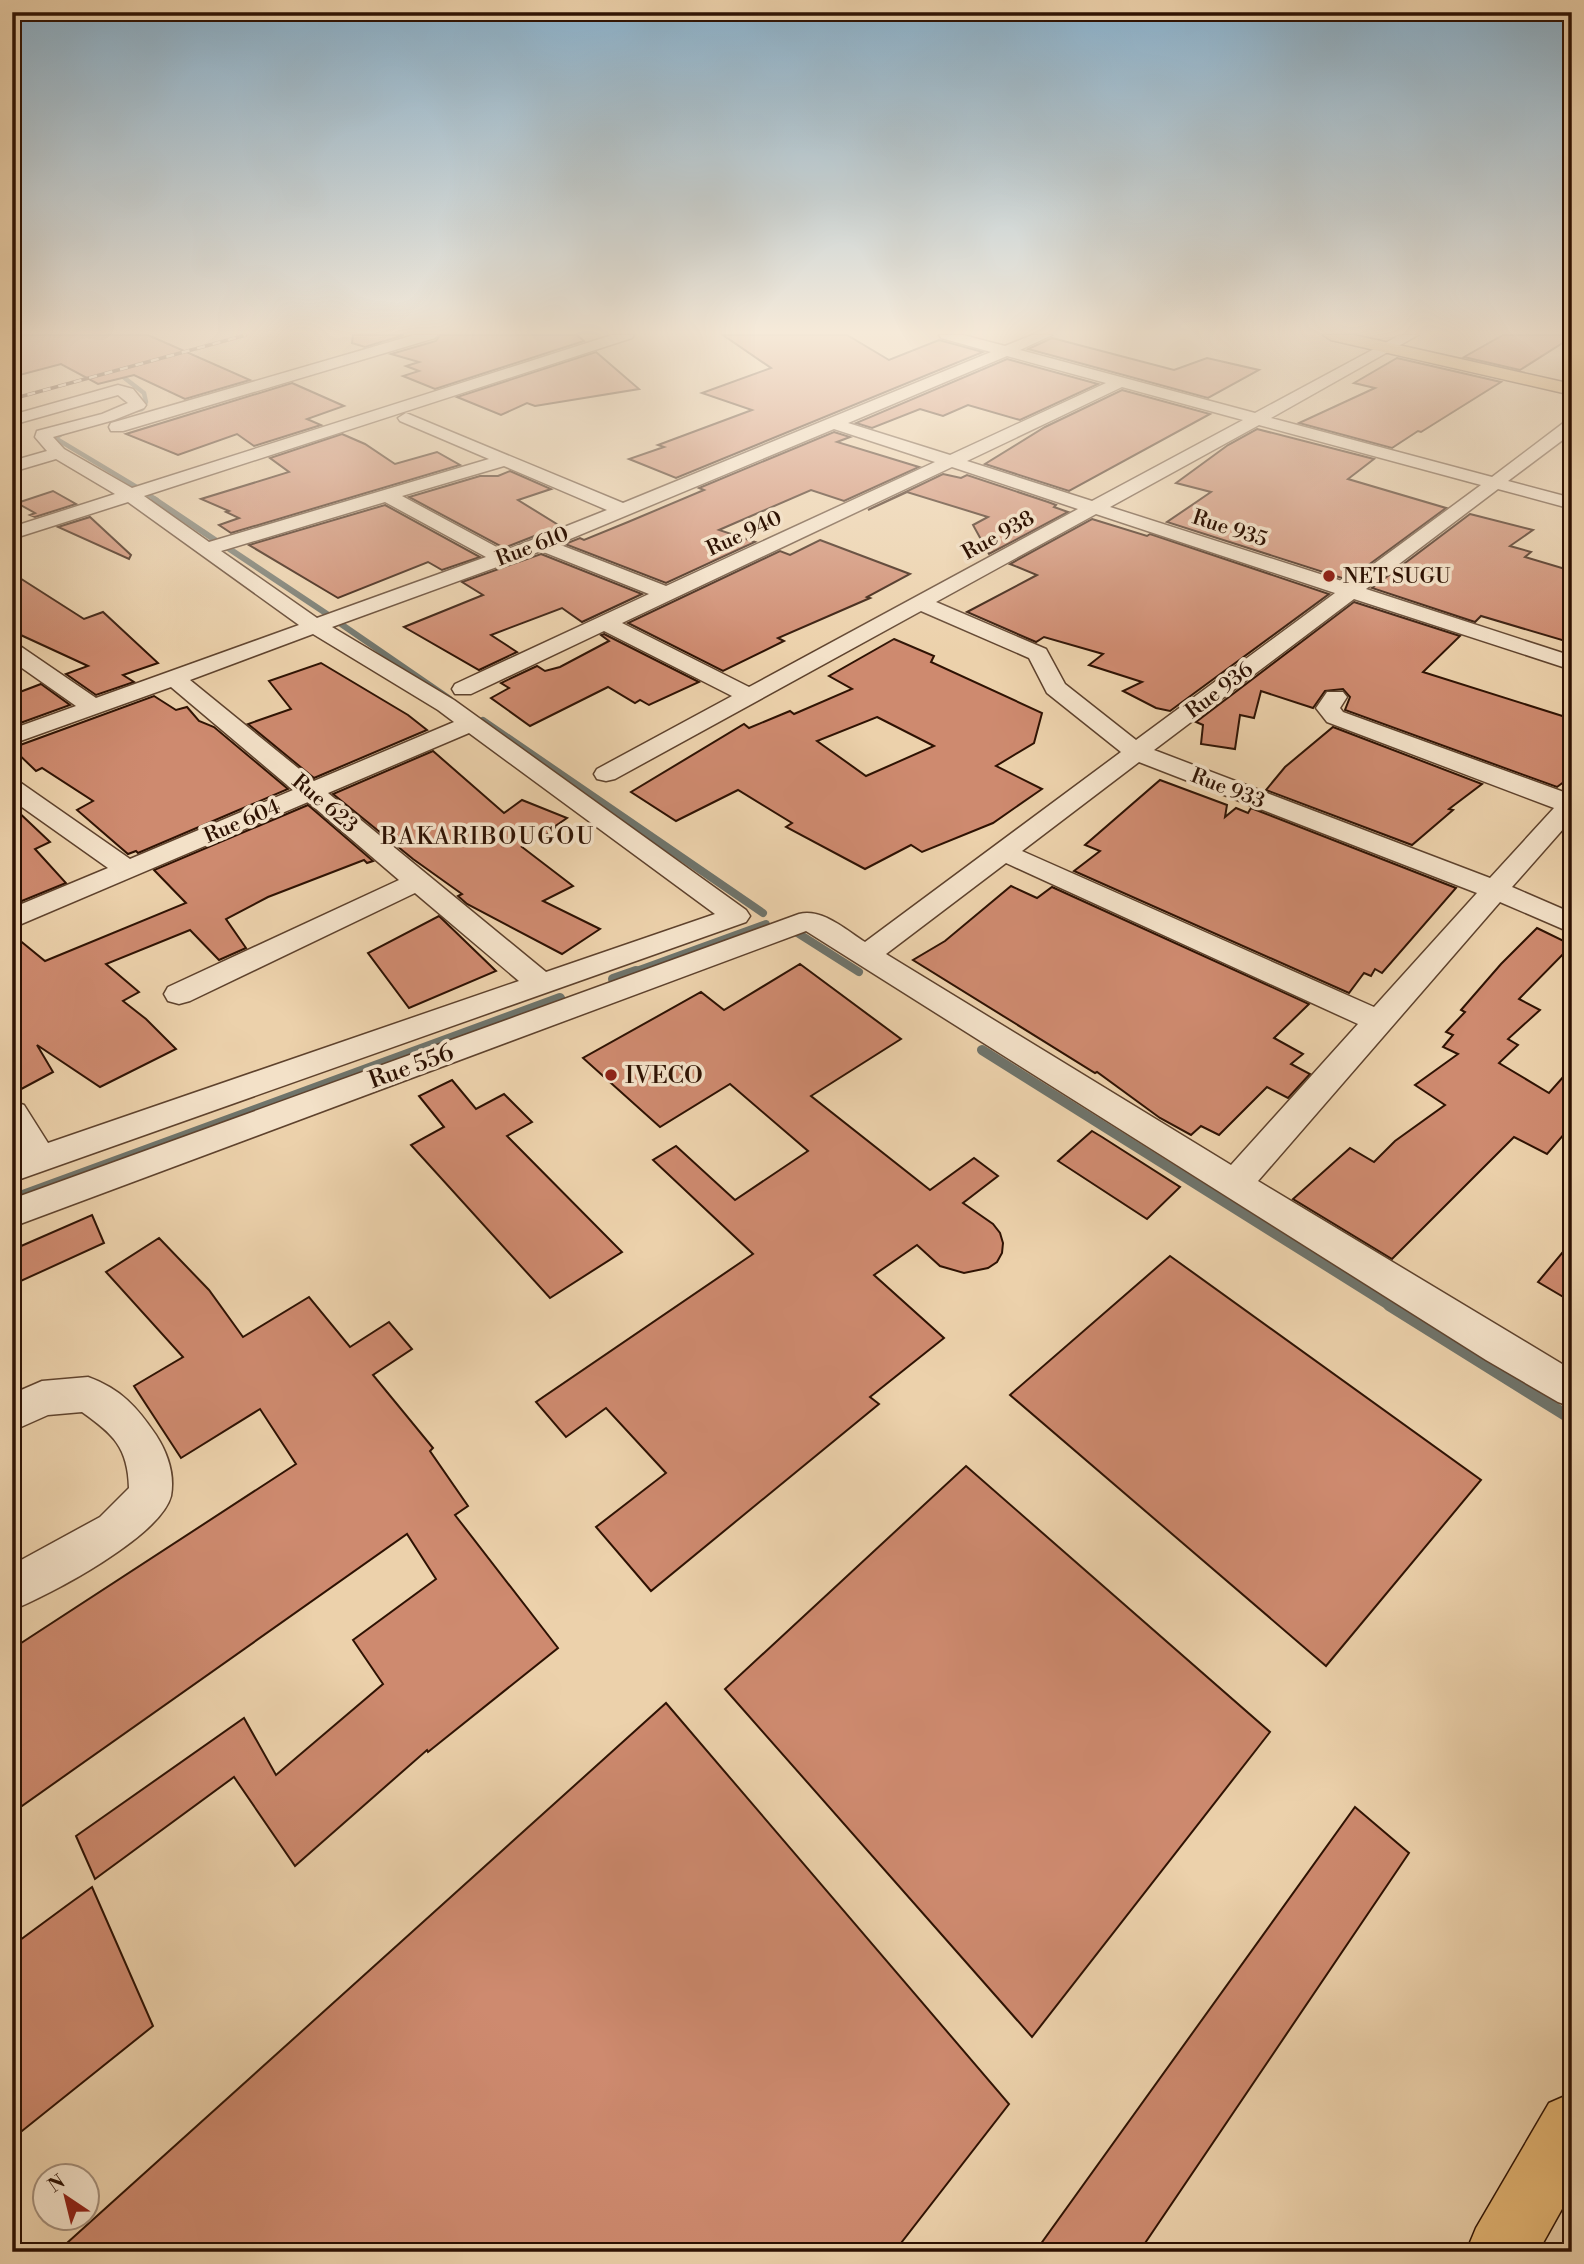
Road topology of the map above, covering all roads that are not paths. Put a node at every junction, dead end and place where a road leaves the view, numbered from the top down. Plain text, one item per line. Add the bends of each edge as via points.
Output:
1 (48, 441) edge
2 (299, 441) edge
3 (459, 441) edge
4 (790, 441) edge
5 (888, 441) edge
6 (996, 441) edge
7 (1218, 441) edge
8 (1333, 441) edge
9 (1551, 441) edge
10 (58, 453) junction
11 (505, 460) junction
12 (952, 461) junction
13 (12, 467) edge
14 (1494, 484) junction
15 (130, 495) junction
16 (386, 495) junction
17 (1572, 505) edge
18 (1095, 507) junction
19 (623, 510) junction
20 (12, 533) edge
21 (541, 544) junction
22 (206, 549) junction
23 (502, 558) junction
24 (1350, 592) junction
25 (667, 594) junction
26 (920, 603) junction
27 (605, 623) junction
28 (313, 625) junction
29 (12, 651) edge
30 (1572, 663) edge
31 (173, 677) junction
32 (463, 689) dead end
33 (749, 696) junction
34 (1335, 697) dead end
35 (93, 708) junction
36 (472, 723) junction
37 (12, 737) edge
38 (1136, 752) junction
39 (606, 774) dead end
40 (12, 788) edge
41 (310, 792) junction
42 (1571, 804) edge
43 (1003, 852) junction
44 (128, 870) junction
45 (418, 881) junction
46 (1495, 890) junction
47 (12, 919) edge
48 (1572, 924) edge
49 (866, 955) junction
50 (572, 972) junction
51 (540, 984) junction
52 (179, 994) dead end
53 (593, 999) junction
54 (1378, 1021) junction
55 (12, 1112) edge
56 (26, 1164) edge
57 (1235, 1184) junction
58 (12, 1213) edge
59 (1572, 1390) edge
60 (12, 1414) edge
61 (12, 1589) edge
62 (1572, 2126) edge
63 (1500, 2252) edge

1 - 10 street
2 - 15 street
3 - 11 street
4 - 19 street, Rue 610
5 - 12 street, Rue 935
6 - 12 street, Rue 940
7 - 18 street, Rue 938
8 - 14 street
9 - 14 street, Rue 936
10 - 13 street
10 - 15 street
11 - 16 street
11 - 19 street
12 - 18 street, Rue 935
12 - 25 street, Rue 940
14 - 17 street
14 - 24 street, Rue 936
15 - 20 street
15 - 22 street
16 - 22 street
16 - 23 street
18 - 24 street, Rue 935
18 - 26 street, Rue 938
19 - 21 street, Rue 610
21 - 23 street, Rue 610
21 - 25 street
22 - 28 street
23 - 28 street, Rue 610
24 - 30 street, Rue 935
24 - 38 street, Rue 936
25 - 27 street, Rue 940
26 - 33 street, Rue 938
26 - 38 street, Rue 933 via 1038,654 1055,688
27 - 32 street, Rue 940
27 - 33 street
28 - 31 street, Rue 610
28 - 36 street
29 - 35 street
31 - 35 street, Rue 610
31 - 41 street, Rue 623
33 - 39 street, Rue 938
34 - 42 street via 1328,708 1335,717
35 - 37 street, Rue 610
36 - 41 street, Rue 604
36 - 50 street via 736,916
38 - 43 street, Rue 936
38 - 46 street, Rue 933
40 - 44 street
41 - 44 street, Rue 604
41 - 45 street, Rue 623
42 - 46 street
43 - 49 street, Rue 936
43 - 54 street
44 - 47 street, Rue 604
45 - 51 street, Rue 623
45 - 52 street
46 - 48 street, Rue 933
46 - 54 street
49 - 53 street, Rue 556 via 809,920
49 - 57 street
50 - 51 street
50 - 53 street
51 - 56 street
53 - 58 street, Rue 556
54 - 57 street
55 - 56 street
57 - 59 street
60 - 61 street via 42,1398 88,1394 123,1419 149,1460 150,1495 115,1531
62 - 63 main road

